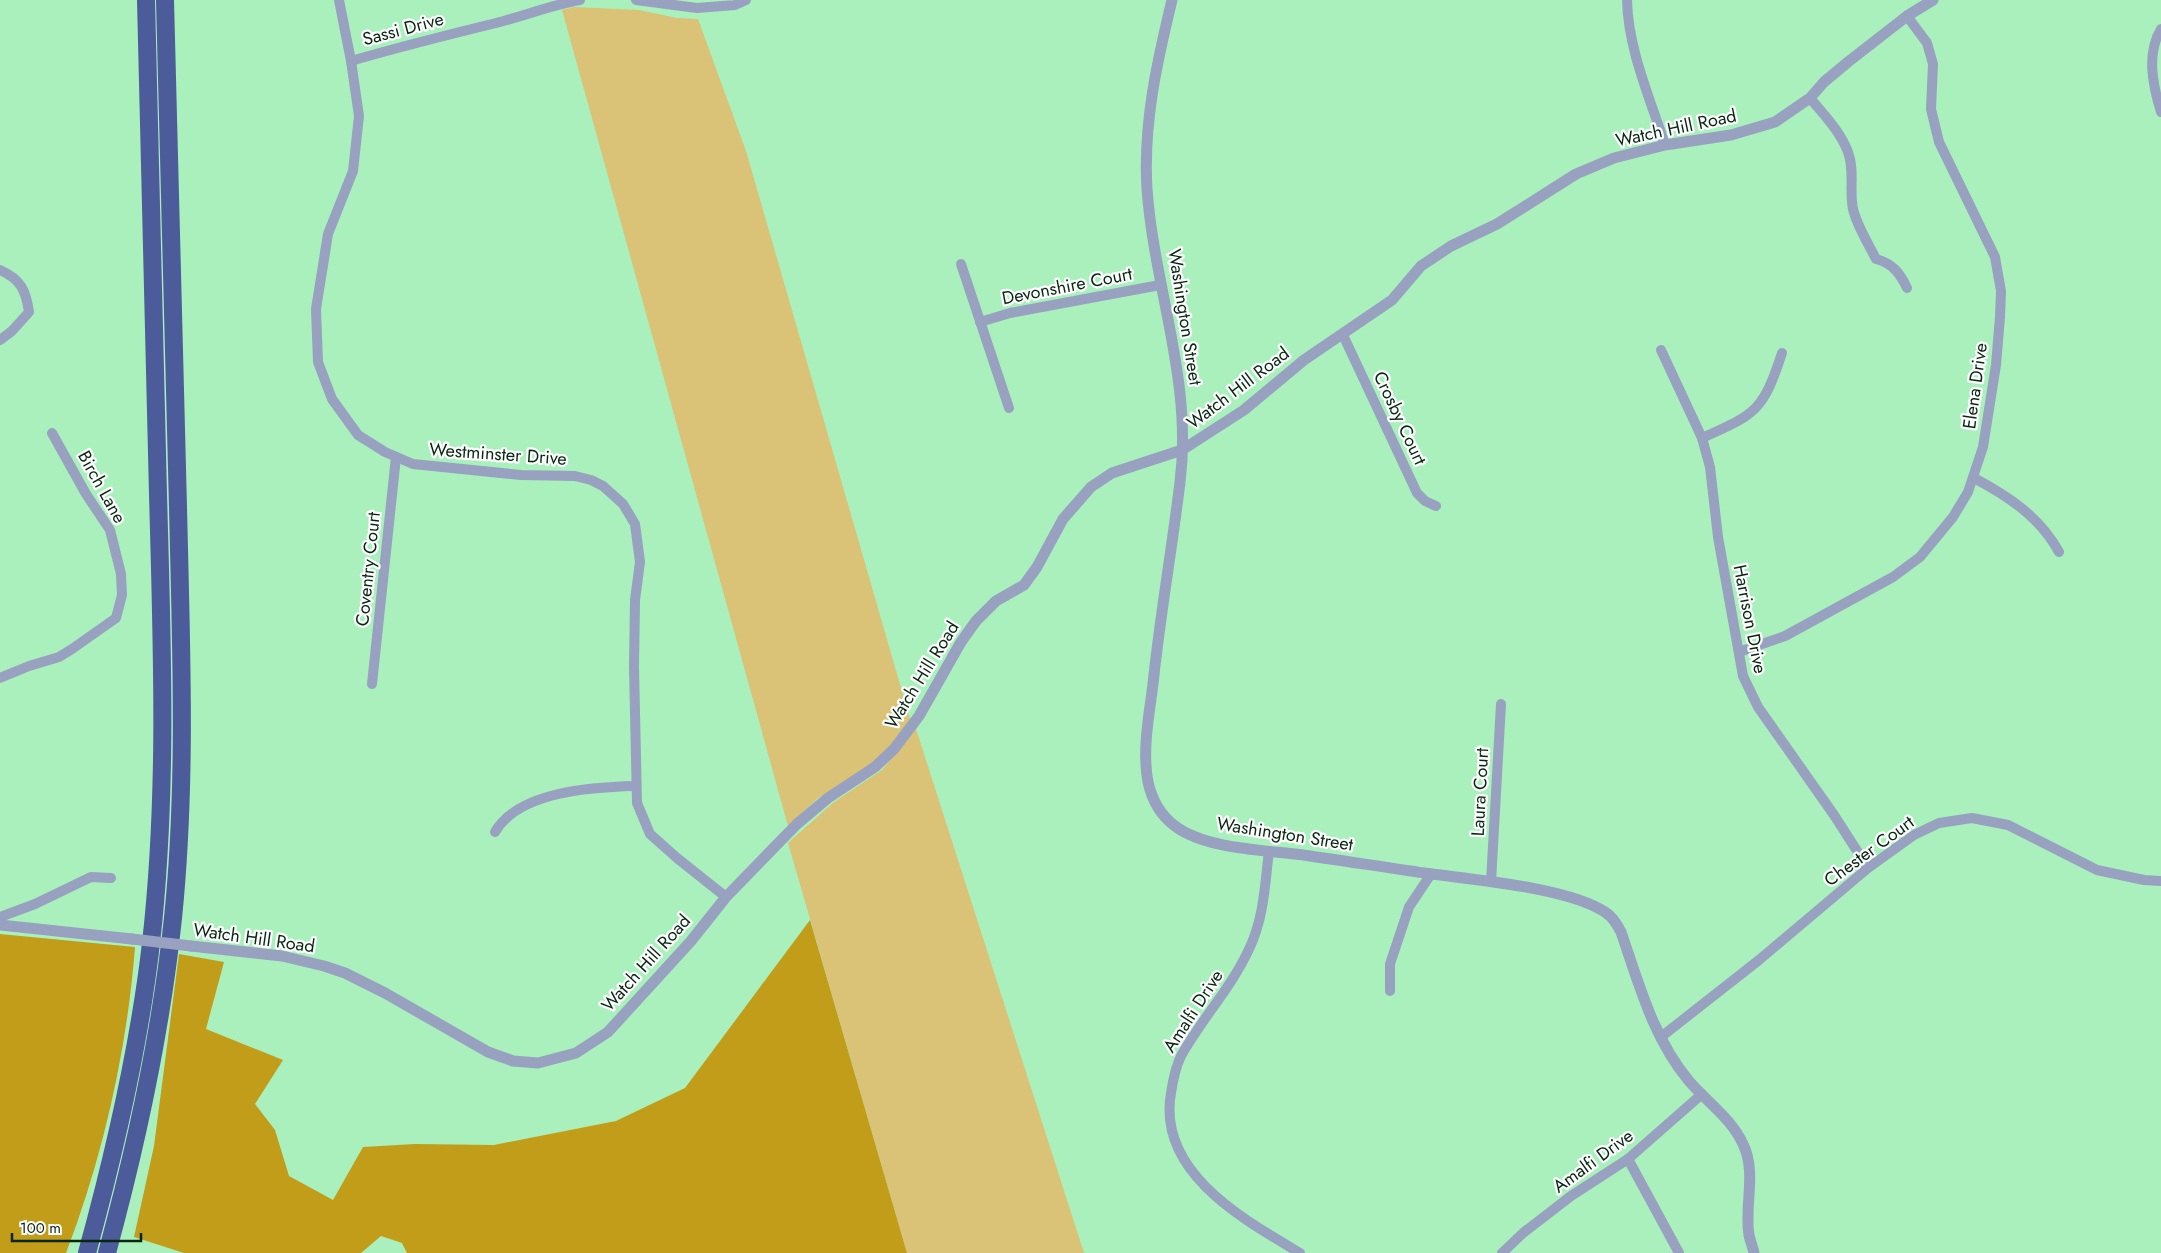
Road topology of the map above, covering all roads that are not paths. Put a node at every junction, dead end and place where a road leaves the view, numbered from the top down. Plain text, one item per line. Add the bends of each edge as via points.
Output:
1 (146, 0) edge
2 (165, 0) edge
3 (339, 0) edge
4 (580, 0) edge
5 (636, 0) edge
6 (746, 0) edge
7 (1172, 0) edge
8 (1627, 0) edge
9 (1933, 0) edge
10 (1908, 16) junction
11 (2161, 29) edge
12 (351, 60) junction
13 (1810, 98) junction
14 (2161, 112) edge
15 (1665, 145) junction
16 (961, 264) dead end
17 (0, 270) edge
18 (1160, 285) junction
19 (1907, 288) dead end
20 (980, 322) junction
21 (1343, 335) junction
22 (0, 340) edge
23 (1661, 350) dead end
24 (1782, 353) dead end
25 (1009, 408) dead end
26 (52, 433) dead end
27 (1702, 438) junction
28 (1182, 450) junction
29 (396, 457) junction
30 (1974, 478) junction
31 (1436, 506) dead end
32 (2059, 552) dead end
33 (1739, 652) junction
34 (0, 678) edge
35 (372, 684) dead end
36 (1501, 704) dead end
37 (636, 786) junction
38 (495, 832) dead end
39 (1269, 851) junction
40 (1868, 868) junction
41 (1431, 874) junction
42 (111, 878) dead end
43 (2161, 881) edge
44 (1491, 882) junction
45 (726, 897) junction
46 (0, 917) edge
47 (0, 925) edge
48 (1390, 991) dead end
49 (1661, 1037) junction
50 (1702, 1094) junction
51 (114, 1149) junction
52 (1628, 1159) junction
53 (79, 1253) edge
54 (87, 1253) edge
55 (106, 1253) edge
56 (1300, 1253) edge
57 (1502, 1253) edge
58 (1679, 1253) edge
59 (1754, 1253) edge

1 - 51 highway via 163,670 162,786 150,947 130,1076
2 - 55 highway via 182,670 180,819 171,933 155,1046
3 - 12 street, Westminster Drive
4 - 12 street, Sassi Drive
5 - 6 street via 697,8 735,5
7 - 18 street, Washington Street via 1154,75 1149,116 1147,187
8 - 15 street via 1635,50
9 - 10 street, Watch Hill Road
10 - 13 street, Watch Hill Road via 1824,82
10 - 30 street, Elena Drive via 1927,42 1933,64 1931,109 1939,142 1995,258 2001,291 1996,365 1983,447
11 - 14 street via 2152,52 2153,88
12 - 29 street, Westminster Drive via 359,116 353,168 328,234 320,273 316,308 318,362 332,399 358,435
13 - 15 street, Watch Hill Road via 1774,122 1756,128
13 - 19 street via 1840,134 1848,152 1852,166 1853,211 1876,259 1887,262 1900,274
15 - 21 street, Watch Hill Road via 1614,158 1576,174 1497,224 1451,246 1421,266 1392,300
16 - 20 street
17 - 22 street via 21,284 29,312
18 - 20 street, Devonshire Court via 1010,312
18 - 28 street, Washington Street via 1175,352 1183,424
20 - 25 street
21 - 28 street, Watch Hill Road via 1304,360 1244,410
21 - 31 street, Crosby Court via 1417,492
23 - 27 street, Harrison Drive
24 - 27 street via 1768,393 1759,405 1744,420
26 - 34 street, Birch Lane via 110,530 121,574 122,595 116,618 59,657
27 - 33 street, Harrison Drive via 1710,467 1718,537
28 - 39 street, Washington Street via 1146,741 1148,782 1156,807 1176,827 1199,838
28 - 45 street, Watch Hill Road via 1112,473 1091,487 1063,520 1038,567 1024,584 996,602 976,621 894,749 875,767 808,815
29 - 35 street, Coventry Court
29 - 37 street, Westminster Drive via 413,464 450,469 575,476 603,486 623,504 635,524 640,562 635,600
30 - 32 street via 2002,492 2032,516
30 - 33 street, Elena Drive via 1953,517 1920,557 1893,577 1785,636
33 - 40 street, Harrison Drive via 1743,676 1758,707
36 - 44 street, Laura Court
37 - 38 street via 566,791 509,816
37 - 45 street, Westminster Drive via 636,803 650,834
39 - 41 street, Washington Street
39 - 56 street, Amalfi Drive via 1261,915 1251,946 1230,986 1180,1058 1169,1106 1173,1135 1186,1164 1197,1178 1223,1202
40 - 43 street, Chester Court via 1914,835 1939,823 1972,818 2008,825 2097,870
40 - 49 street, Chester Court
41 - 44 street, Washington Street
41 - 48 street via 1409,907 1390,964
42 - 46 street via 91,877
44 - 49 street, Washington Street via 1581,902 1604,911 1614,920
45 - 47 street, Watch Hill Road, bridge via 691,941 608,1032 576,1053 538,1063 513,1061 488,1052 364,982 324,966 282,956
49 - 50 street, Washington Street via 1689,1081
50 - 52 street, Amalfi Drive
50 - 59 street, Washington Street via 1721,1113 1743,1144 1750,1166 1749,1234
51 - 53 highway
51 - 54 highway
52 - 57 street, Amalfi Drive via 1571,1196
52 - 58 street

